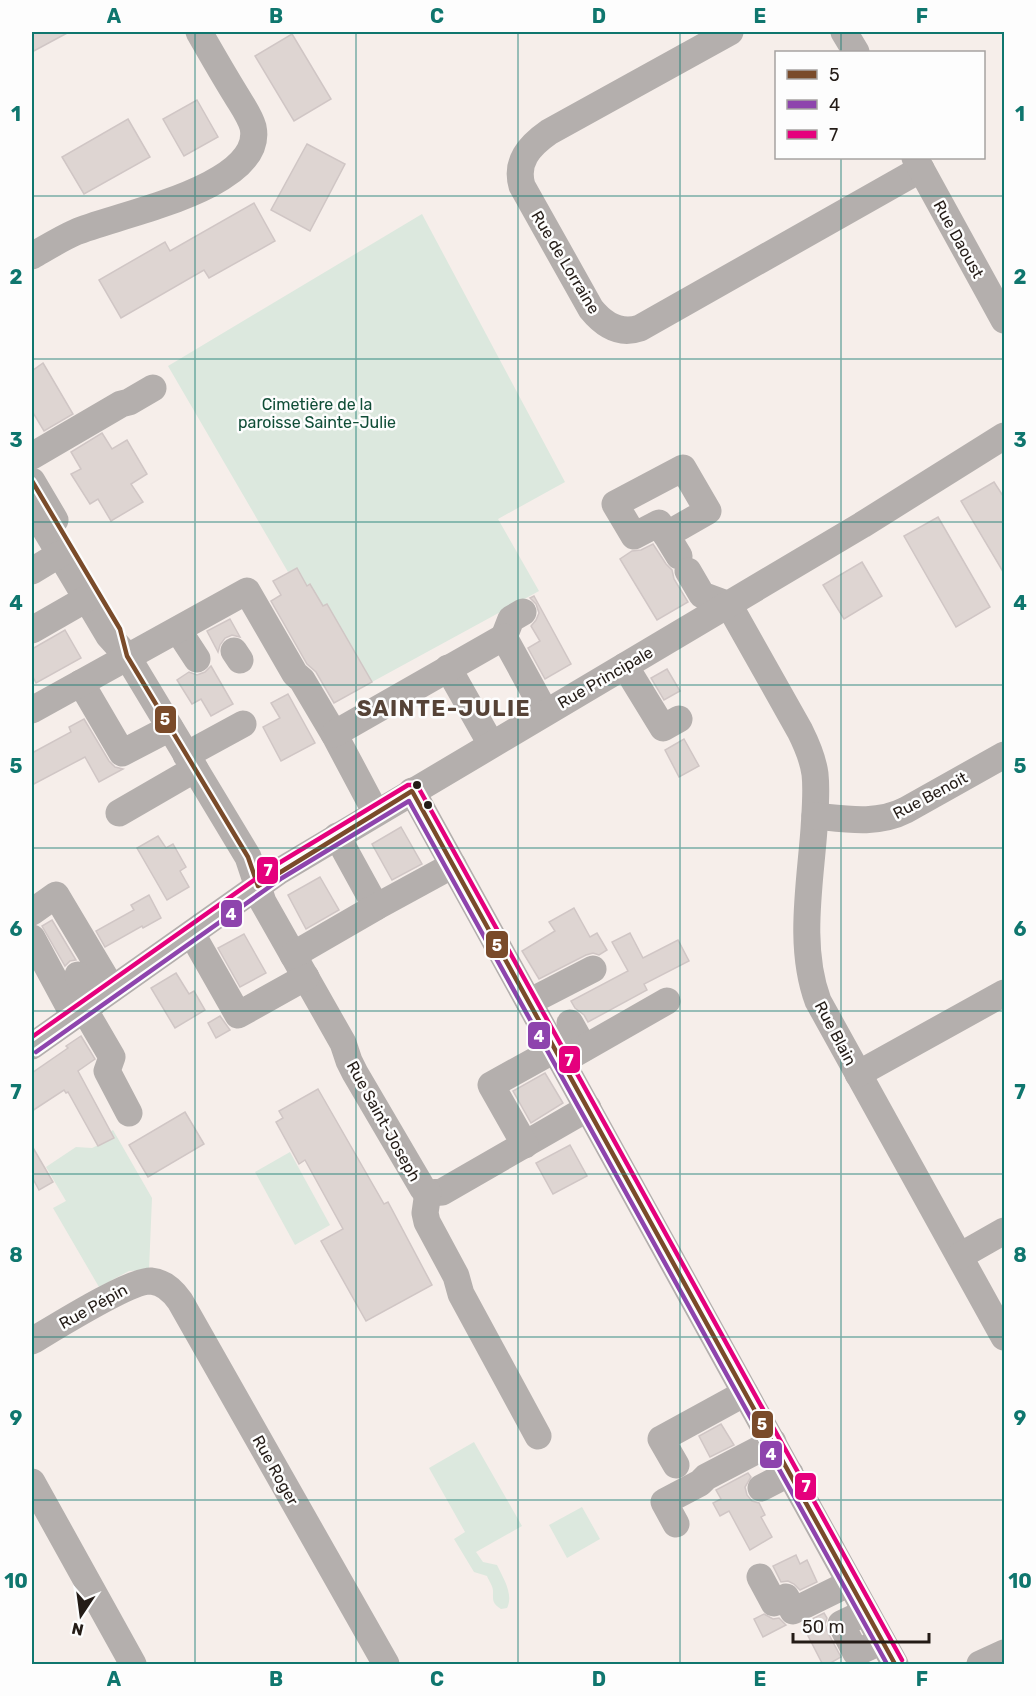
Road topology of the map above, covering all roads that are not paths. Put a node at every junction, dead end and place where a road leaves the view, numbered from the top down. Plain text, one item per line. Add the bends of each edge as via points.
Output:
1 (199, 32) edge
2 (730, 32) edge
3 (844, 32) edge
4 (855, 51) edge
5 (918, 163) edge
6 (32, 256) edge
7 (1005, 320) edge
8 (153, 388) dead end
9 (1005, 436) edge
10 (32, 456) edge
11 (32, 481) edge
12 (32, 507) edge
13 (60, 554) junction
14 (677, 554) dead end
15 (32, 571) edge
16 (86, 599) junction
17 (729, 605) junction
18 (523, 612) dead end
19 (32, 630) edge
20 (178, 630) junction
21 (504, 637) junction
22 (127, 656) junction
23 (196, 659) dead end
24 (625, 666) junction
25 (448, 668) junction
26 (81, 701) junction
27 (33, 705) edge
28 (545, 712) junction
29 (679, 718) dead end
30 (243, 724) dead end
31 (170, 728) junction
32 (334, 734) junction
33 (491, 744) junction
34 (1005, 755) edge
35 (190, 762) junction
36 (412, 791) junction
37 (119, 813) dead end
38 (376, 813) junction
39 (815, 816) junction
40 (337, 836) junction
41 (453, 865) junction
42 (258, 886) junction
43 (376, 907) junction
44 (32, 912) edge
45 (192, 933) junction
46 (32, 939) edge
47 (300, 966) junction
48 (593, 969) dead end
49 (78, 975) dead end
50 (1005, 993) edge
51 (667, 1001) dead end
52 (529, 1002) junction
53 (91, 1005) junction
54 (570, 1023) dead end
55 (35, 1036) edge
56 (567, 1053) junction
57 (858, 1074) junction
58 (588, 1108) junction
59 (129, 1113) dead end
60 (525, 1145) junction
61 (428, 1192) junction
62 (1005, 1231) edge
63 (960, 1256) junction
64 (158, 1282) joint
65 (1005, 1337) edge
66 (32, 1341) edge
67 (745, 1393) junction
68 (538, 1436) dead end
69 (773, 1442) junction
70 (676, 1465) dead end
71 (790, 1473) junction
72 (32, 1482) edge
73 (761, 1488) dead end
74 (676, 1524) dead end
75 (760, 1577) dead end
76 (850, 1583) junction
77 (1005, 1653) edge
78 (980, 1664) edge
79 (134, 1665) edge
80 (386, 1665) edge
81 (895, 1665) edge

1 - 6 street via 250,119 254,137 247,157 225,176 181,197 76,232
2 - 5 street, Rue de Lorraine via 549,132 524,156 519,176 522,186 591,309 602,321 618,330 640,328
3 - 4 street
5 - 7 street, Rue Daoust
8 - 10 street
9 - 17 street, Rue Principale
11 - 22 street via 120,629
12 - 13 street
13 - 15 street
13 - 16 street
14 - 17 street via 702,595
16 - 19 street
16 - 22 street via 108,636
17 - 24 street, Rue Principale
17 - 39 street, Rue Blain via 807,746 815,773
18 - 21 street via 511,619
20 - 22 street
20 - 23 street
20 - 32 street via 247,591
21 - 25 street
21 - 28 street
22 - 26 street
22 - 31 street, Rue Saint-Joseph
24 - 28 street, Rue Principale
24 - 29 street via 663,728
25 - 32 street
25 - 33 street
26 - 27 street
26 - 31 street via 98,709 122,753
28 - 33 street, Rue Principale
30 - 35 street
31 - 35 street, Rue Saint-Joseph
32 - 38 street
33 - 36 street, Rue Principale
34 - 39 street, Rue Benoit via 891,817 862,820
35 - 37 street
35 - 42 street, Rue Saint-Joseph via 248,857
36 - 38 street, Rue Principale
36 - 41 street
38 - 40 street, Rue Principale
39 - 57 street, Rue Blain via 807,921 809,971 818,1001
40 - 42 street, Rue Principale
40 - 43 street
41 - 43 street
41 - 52 street
42 - 45 street, Rue Principale
42 - 47 street, Rue Saint-Joseph via 263,902
43 - 47 street
44 - 53 street via 57,896
45 - 47 street via 238,1015
45 - 53 street, Rue Principale
46 - 53 street
47 - 61 street, Rue Saint-Joseph via 404,1159
48 - 52 street
49 - 53 street
50 - 57 street
51 - 56 street
52 - 56 street
53 - 55 street, Rue Principale
53 - 59 street via 112,1057 107,1071
54 - 56 street
56 - 58 street
56 - 60 street via 491,1085
57 - 63 street, Rue Blain
58 - 60 street, Rue Saint-Joseph
58 - 67 street
60 - 61 street, Rue Saint-Joseph via 442,1192
61 - 68 street via 427,1222
62 - 63 street
63 - 65 street, Rue Blain
64 - 66 street, Rue Pépin via 130,1286
64 - 80 street, Rue Roger via 180,1301
67 - 69 street
67 - 70 street via 661,1439
69 - 71 street
69 - 74 street via 664,1502
71 - 73 street
71 - 76 street
72 - 79 street
75 - 76 street via 774,1603 786,1597 788,1613
76 - 81 street
77 - 78 street

